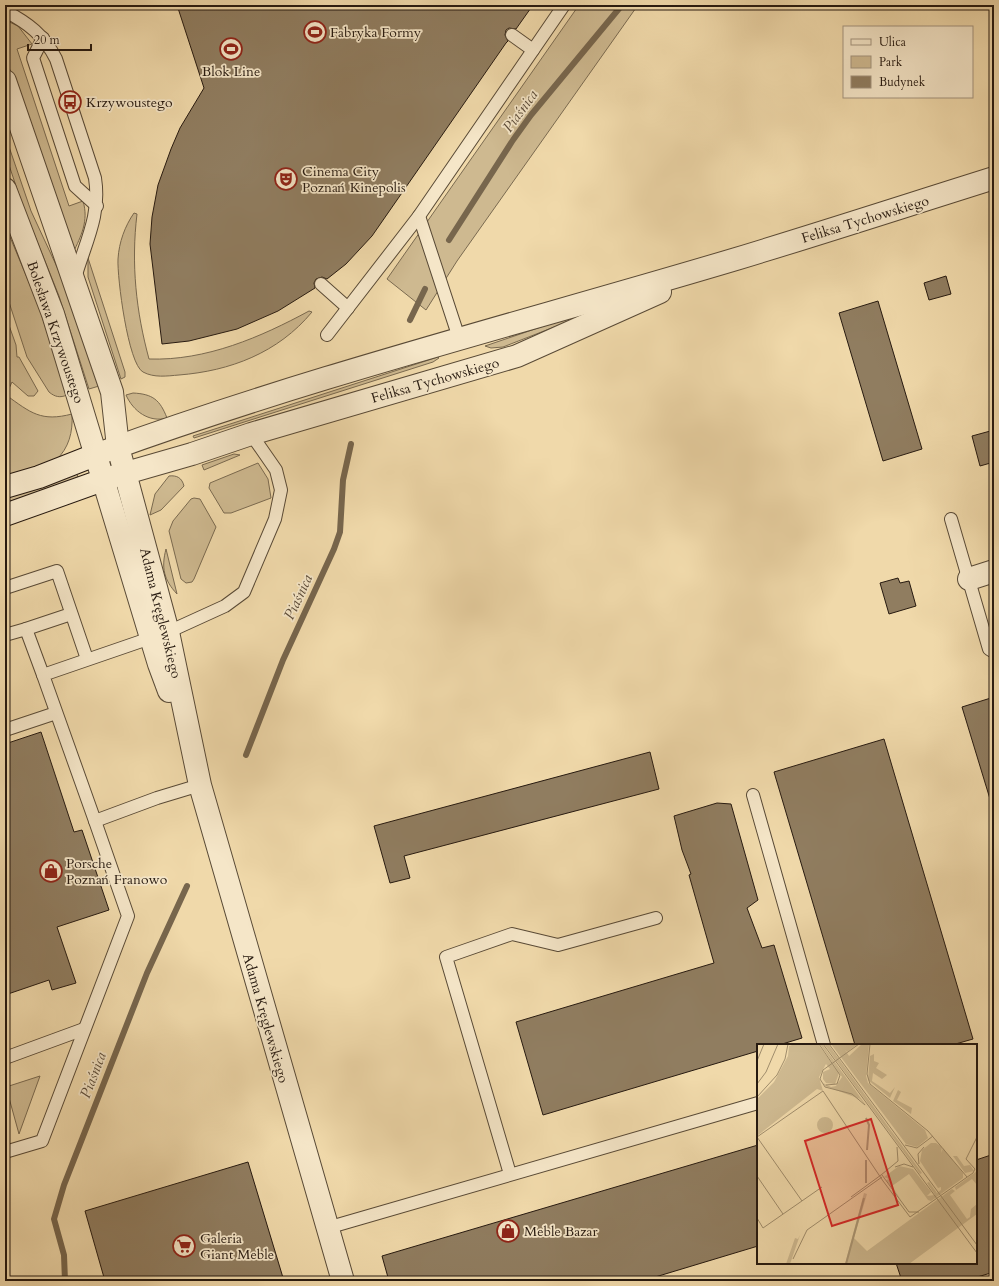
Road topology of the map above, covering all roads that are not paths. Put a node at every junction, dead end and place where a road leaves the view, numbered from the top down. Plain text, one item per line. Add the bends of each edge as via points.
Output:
1 (564, 5) edge
2 (5, 11) edge
3 (512, 35) dead end
4 (43, 38) junction
5 (533, 50) junction
6 (5, 81) edge
7 (994, 178) edge
8 (5, 189) edge
9 (97, 206) junction
10 (419, 216) junction
11 (736, 259) junction
12 (74, 283) junction
13 (321, 284) dead end
14 (348, 308) junction
15 (326, 335) dead end
16 (458, 338) junction
17 (473, 368) junction
18 (251, 434) junction
19 (118, 447) junction
20 (95, 455) junction
21 (125, 473) junction
22 (103, 480) junction
23 (5, 487) edge
24 (5, 515) edge
25 (951, 519) dead end
26 (994, 571) edge
27 (969, 579) junction
28 (5, 588) edge
29 (71, 614) junction
30 (26, 628) junction
31 (5, 635) edge
32 (160, 635) junction
33 (994, 652) edge
34 (86, 659) junction
35 (43, 675) junction
36 (56, 713) junction
37 (5, 730) edge
38 (200, 785) junction
39 (753, 796) dead end
40 (95, 821) junction
41 (656, 918) dead end
42 (84, 1030) junction
43 (824, 1044) edge
44 (5, 1058) edge
45 (757, 1103) edge
46 (5, 1152) edge
47 (510, 1174) junction
48 (327, 1228) junction
49 (343, 1281) edge

1 - 5 lane
2 - 4 lane via 20,19
3 - 5 lane
4 - 9 lane via 56,59 95,178
4 - 9 lane via 33,58 75,186
5 - 10 lane
6 - 12 street
7 - 11 street, Feliksa Tychowskiego
8 - 20 street, Bolesława Krzywoustego via 48,299
9 - 12 lane via 92,231
10 - 14 lane
10 - 16 lane
11 - 16 street, Feliksa Tychowskiego
11 - 17 street, Feliksa Tychowskiego via 517,356
12 - 19 street via 112,392
13 - 14 lane
14 - 15 lane
16 - 17 street
16 - 19 street, Feliksa Tychowskiego via 296,387
17 - 18 street, Feliksa Tychowskiego
18 - 21 street, Feliksa Tychowskiego
18 - 32 lane via 276,470 281,490 275,519 247,586 240,596 225,606
19 - 20 street, Feliksa Tychowskiego
19 - 21 street
20 - 22 street, Bolesława Krzywoustego
20 - 23 street, Feliksa Tychowskiego
21 - 22 street, Feliksa Tychowskiego
21 - 32 street, Adama Kręglewskiego
22 - 24 street, Feliksa Tychowskiego
22 - 32 street, Adama Kręglewskiego
25 - 27 lane
26 - 27 street
27 - 33 lane via 989,650
28 - 29 lane via 57,571
29 - 30 lane
29 - 34 lane
30 - 31 lane
30 - 35 lane
32 - 34 lane
32 - 38 street, Adama Kręglewskiego
34 - 35 lane
35 - 36 lane
36 - 37 lane
36 - 40 lane
38 - 40 lane
38 - 48 street, Adama Kręglewskiego
39 - 43 lane
40 - 42 lane via 128,916
41 - 47 lane via 558,945 512,934 446,958
42 - 44 lane
42 - 46 lane via 42,1141
45 - 47 lane
47 - 48 lane
48 - 49 street, Adama Kręglewskiego

